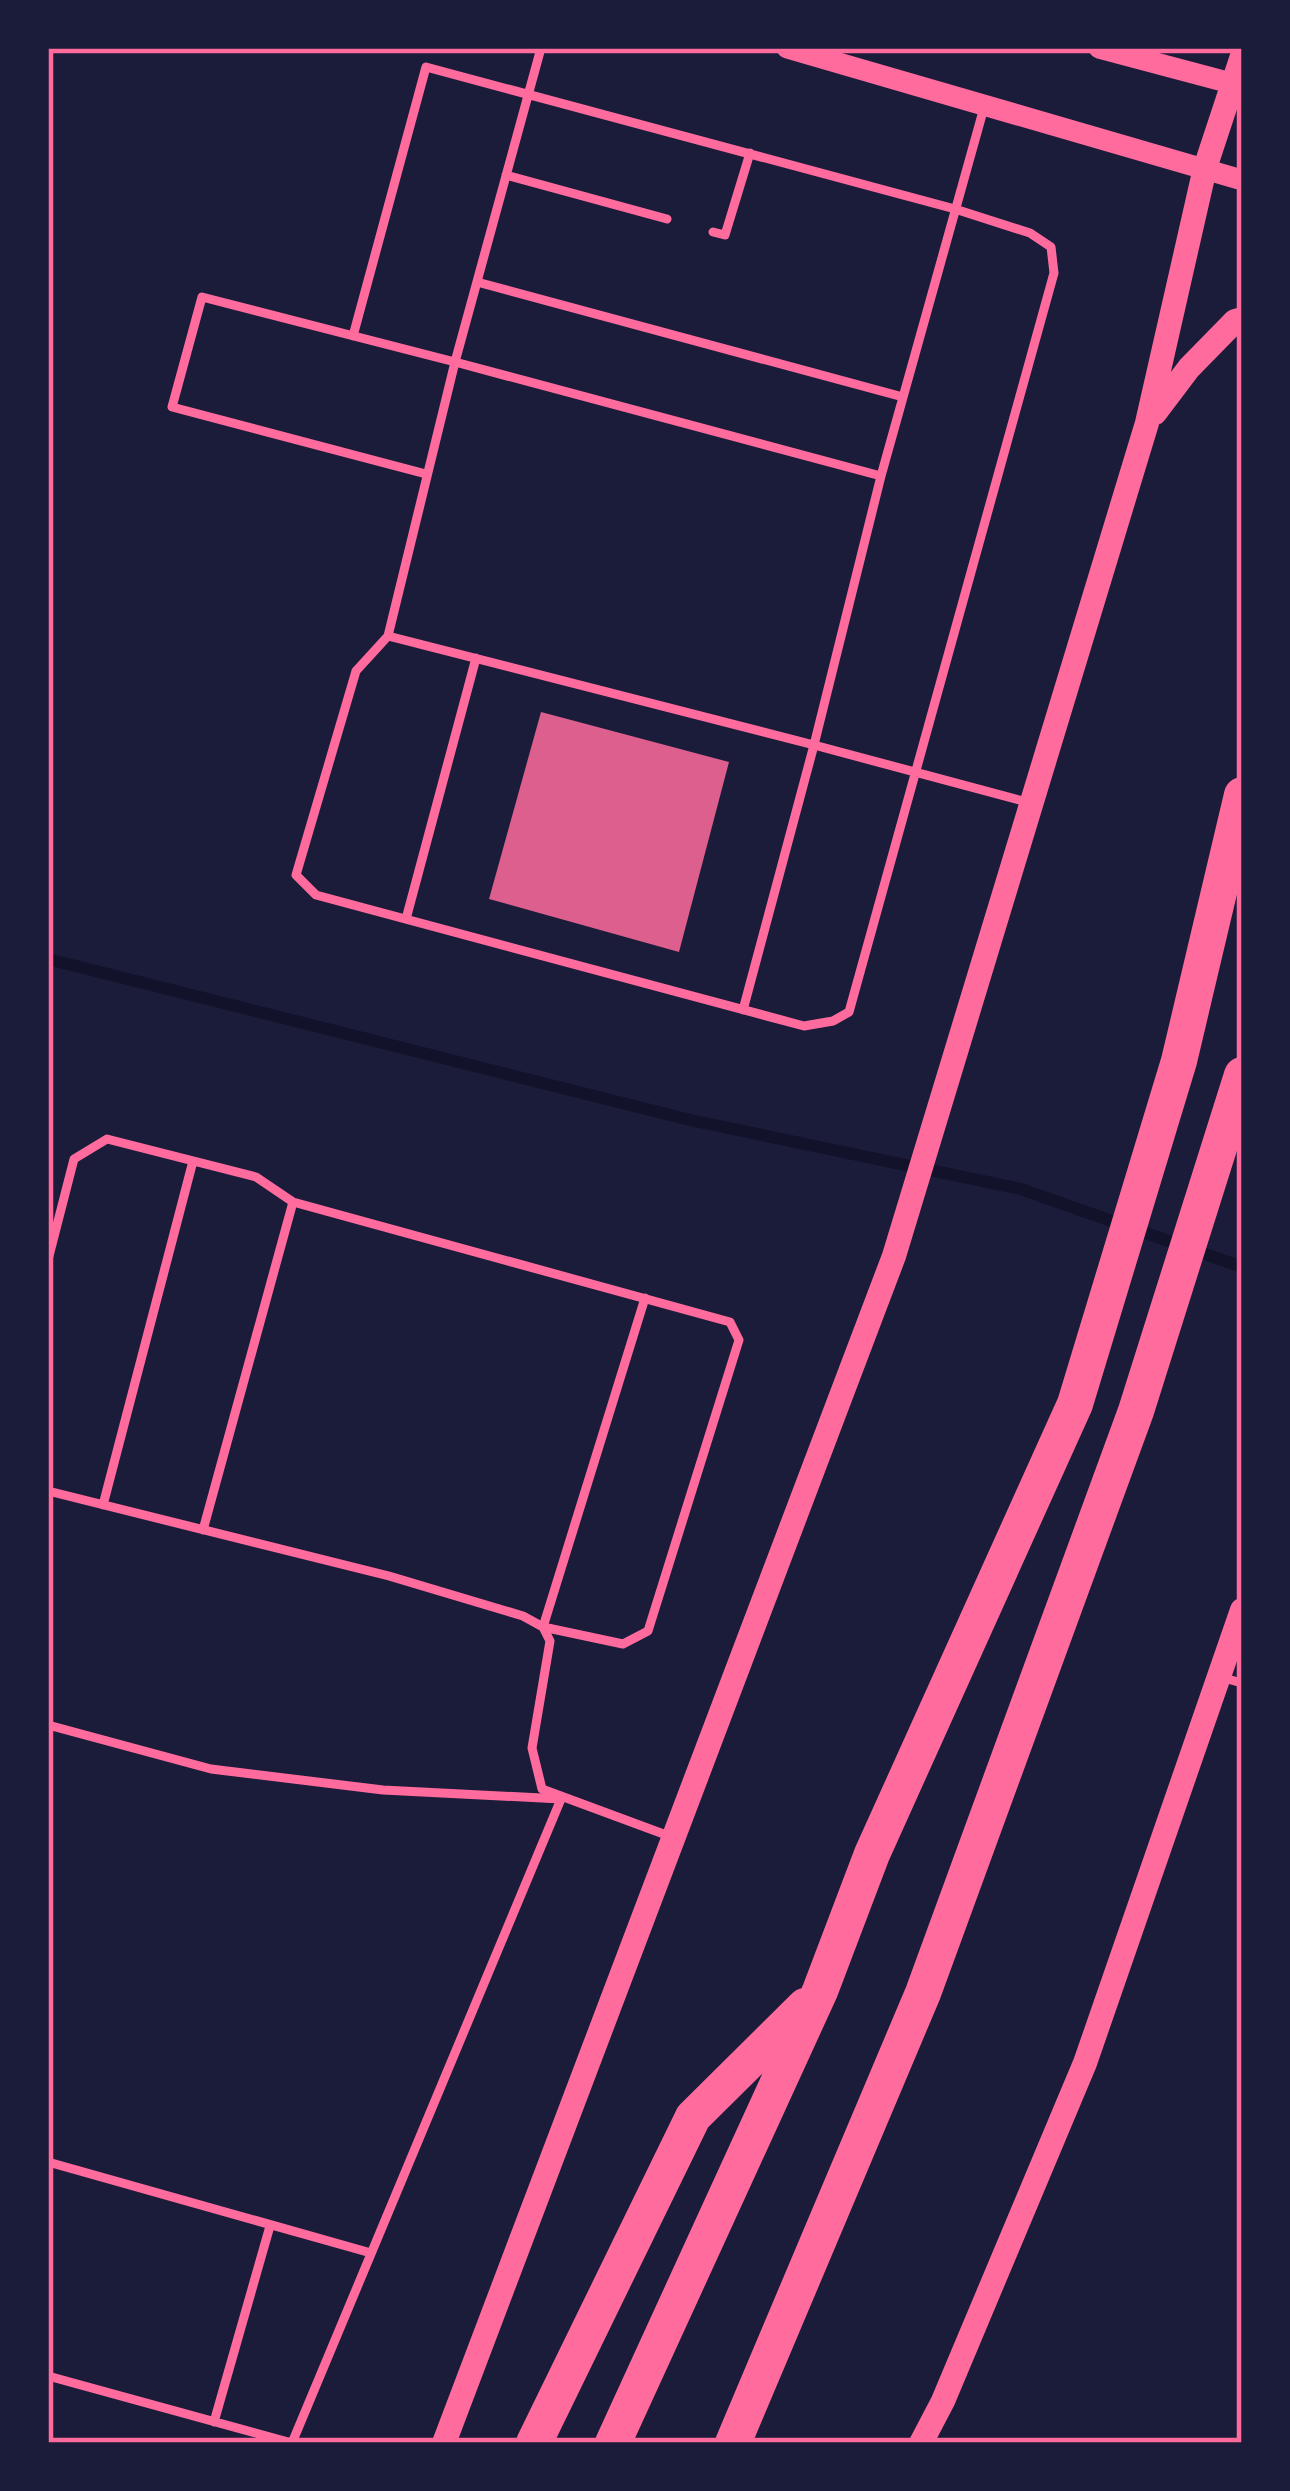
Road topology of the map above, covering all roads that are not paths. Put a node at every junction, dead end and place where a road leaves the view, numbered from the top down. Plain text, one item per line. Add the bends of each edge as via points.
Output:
1 (542, 48) edge
2 (787, 48) edge
3 (1100, 48) edge
4 (1242, 56) edge
5 (1237, 85) edge
6 (529, 93) junction
7 (985, 104) junction
8 (750, 153) junction
9 (1205, 167) junction
10 (506, 175) junction
11 (1242, 180) edge
12 (955, 209) junction
13 (667, 219) dead end
14 (713, 232) dead end
15 (477, 282) junction
16 (1242, 320) edge
17 (353, 336) junction
18 (455, 362) junction
19 (903, 397) junction
20 (1147, 423) junction
21 (426, 474) junction
22 (881, 476) junction
23 (388, 636) junction
24 (476, 658) junction
25 (814, 745) junction
26 (916, 772) junction
27 (1242, 795) edge
28 (1031, 804) junction
29 (406, 920) junction
30 (743, 1010) junction
31 (1241, 1081) edge
32 (193, 1161) junction
33 (293, 1202) junction
34 (48, 1260) edge
35 (645, 1298) junction
36 (48, 1491) edge
37 (103, 1505) junction
38 (203, 1530) junction
39 (1242, 1610) edge
40 (544, 1627) junction
41 (1230, 1680) edge
42 (48, 1725) edge
43 (560, 1799) junction
44 (674, 1837) junction
45 (820, 1991) junction
46 (48, 2162) edge
47 (270, 2227) junction
48 (371, 2253) junction
49 (802, 2277) junction
50 (48, 2376) edge
51 (214, 2422) junction
52 (292, 2443) edge
53 (444, 2443) edge
54 (534, 2443) edge
55 (614, 2443) edge
56 (733, 2443) edge
57 (746, 2443) edge
58 (921, 2443) edge

1 - 6 lane
2 - 7 street
3 - 5 street
4 - 5 main road
5 - 9 main road
6 - 8 lane
6 - 10 lane
6 - 17 lane via 426,68
7 - 9 street
7 - 12 lane
8 - 12 lane
8 - 14 lane via 725,235
9 - 11 street
9 - 20 main road
10 - 13 lane
10 - 15 lane
12 - 19 lane
12 - 26 lane via 1051,247 1054,273
15 - 18 lane
15 - 19 lane
16 - 20 main road via 1189,368
17 - 18 lane
17 - 21 lane via 202,297 172,407
18 - 21 lane
18 - 22 lane
19 - 22 lane
20 - 28 main road
21 - 23 lane
22 - 25 lane
23 - 24 lane
23 - 29 lane via 356,671 296,874 316,895
24 - 25 lane
24 - 29 lane
25 - 26 lane
25 - 30 lane
26 - 28 lane
26 - 30 lane via 850,1012 804,1026
27 - 45 highway via 1179,1061 1075,1404 872,1854
28 - 44 main road via 894,1256
29 - 30 lane
31 - 49 highway via 1136,1411 923,1993
32 - 33 lane via 256,1177
32 - 34 lane via 107,1139 74,1159
32 - 37 lane
33 - 35 lane
33 - 38 lane
35 - 40 lane
35 - 40 lane via 730,1322 739,1340 648,1631 623,1644
36 - 37 lane
37 - 38 lane
38 - 40 lane via 389,1576
39 - 41 main road
40 - 43 lane via 550,1641 532,1748 542,1790
41 - 58 main road via 1085,2063
42 - 43 lane via 211,1768 382,1790
43 - 44 lane
43 - 48 lane
44 - 53 main road
45 - 54 highway via 692,2116
45 - 55 highway
46 - 47 lane
47 - 48 lane
47 - 51 lane
48 - 52 lane
49 - 56 highway
49 - 57 highway
50 - 51 lane
51 - 52 lane

